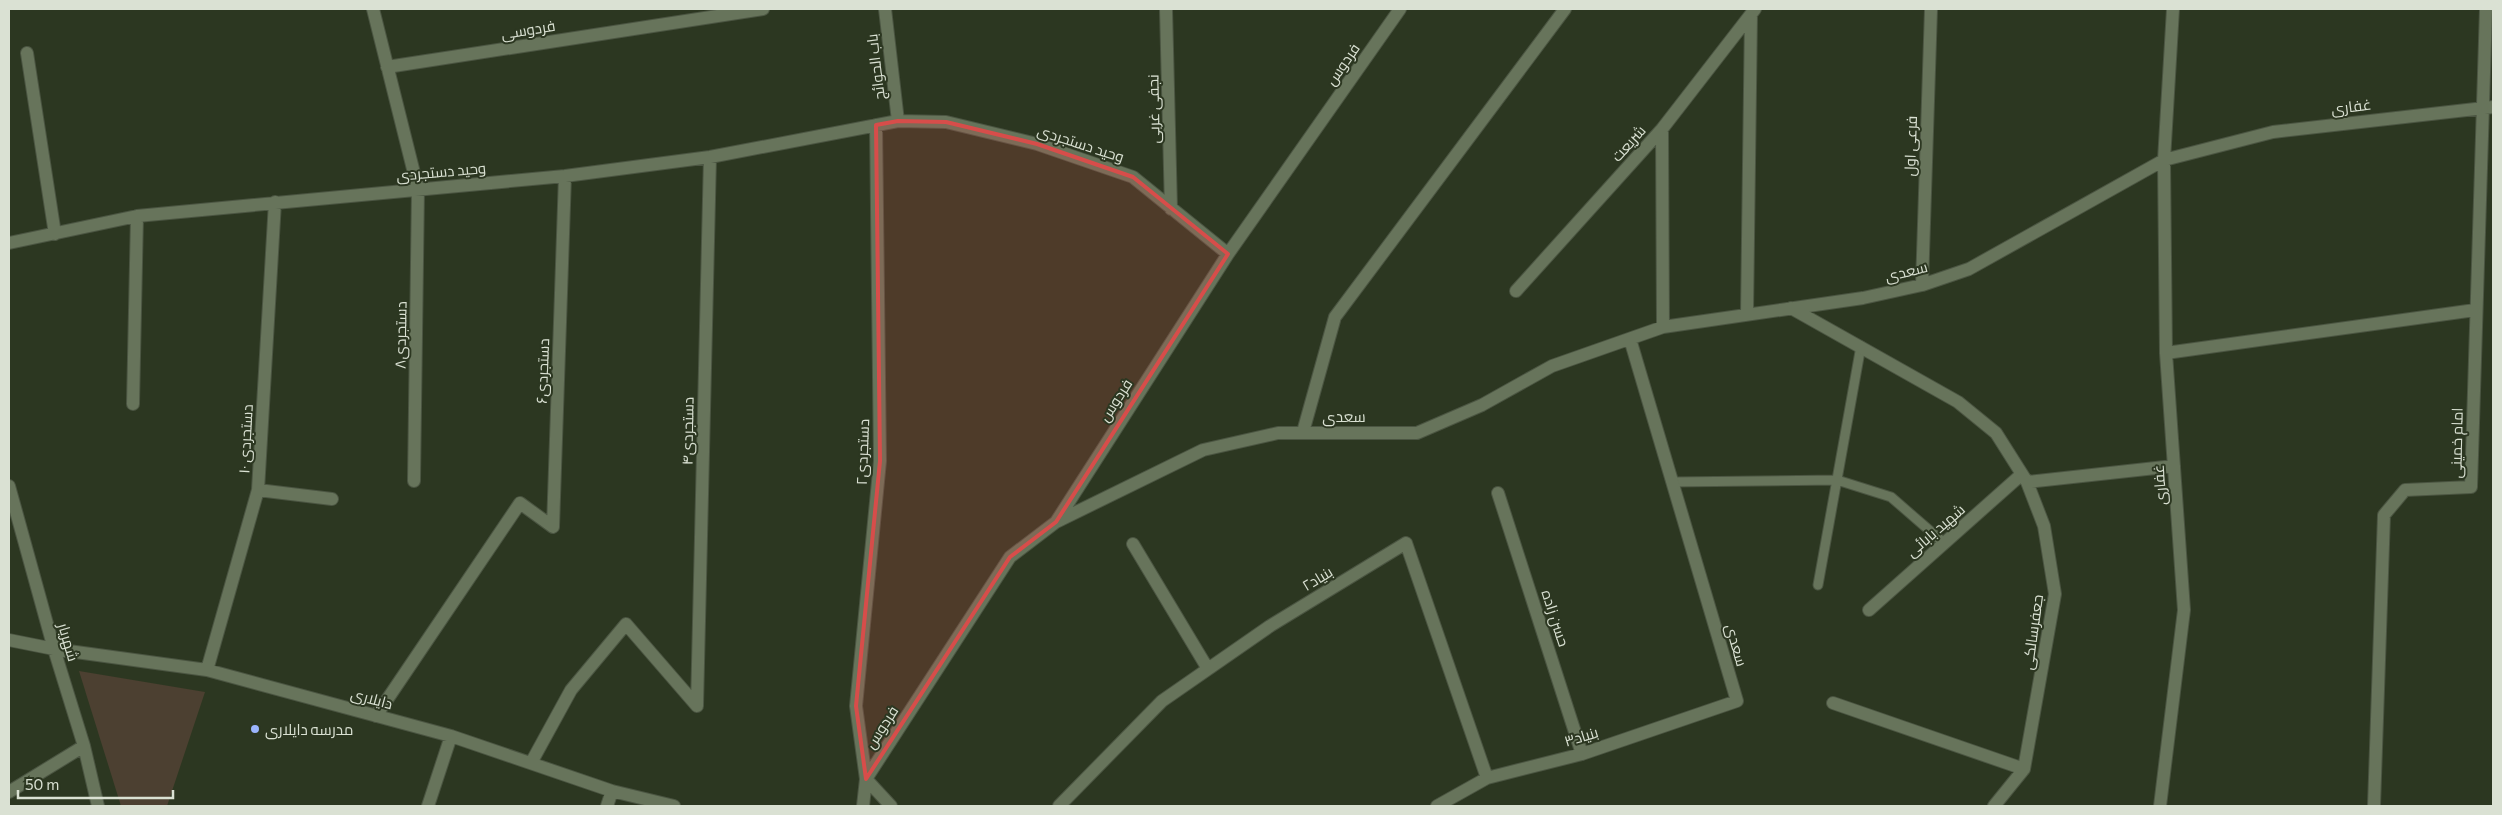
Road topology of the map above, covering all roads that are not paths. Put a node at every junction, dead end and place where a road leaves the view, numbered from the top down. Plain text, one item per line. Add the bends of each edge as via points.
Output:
1 (373, 9) edge
2 (763, 9) edge
3 (885, 9) edge
4 (1166, 9) edge
5 (1400, 9) edge
6 (1565, 9) edge
7 (1931, 9) edge
8 (2173, 9) edge
9 (2486, 9) edge
10 (1753, 11) edge
11 (27, 54) dead end
12 (388, 67) junction
13 (2489, 107) edge
14 (898, 121) junction
15 (876, 125) junction
16 (1662, 129) junction
17 (710, 157) junction
18 (2164, 160) junction
19 (565, 176) junction
20 (418, 189) junction
21 (275, 202) junction
22 (1171, 209) junction
23 (137, 216) junction
24 (55, 234) junction
25 (9, 243) edge
26 (1228, 254) junction
27 (1922, 285) junction
28 (1516, 291) dead end
29 (1791, 308) junction
30 (2475, 310) junction
31 (1747, 314) junction
32 (1663, 327) junction
33 (1630, 339) junction
34 (1861, 346) junction
35 (2166, 353) junction
36 (133, 404) dead end
37 (1303, 432) junction
38 (2174, 466) junction
39 (2025, 478) junction
40 (1837, 480) junction
41 (414, 481) dead end
42 (1672, 482) junction
43 (9, 486) edge
44 (258, 490) junction
45 (1498, 492) dead end
46 (332, 499) dead end
47 (1056, 522) junction
48 (1944, 543) junction
49 (1133, 544) dead end
50 (1818, 585) dead end
51 (1869, 610) dead end
52 (9, 640) edge
53 (54, 649) junction
54 (1208, 669) junction
55 (208, 670) junction
56 (1737, 702) joint
57 (1833, 703) dead end
58 (376, 716) junction
59 (451, 736) junction
60 (84, 746) junction
61 (1582, 754) junction
62 (531, 763) junction
63 (2024, 769) junction
64 (1487, 778) junction
65 (866, 780) junction
66 (612, 791) junction
67 (9, 792) edge
68 (98, 806) edge
69 (428, 806) edge
70 (607, 806) edge
71 (674, 806) edge
72 (863, 806) edge
73 (891, 806) edge
74 (1059, 806) edge
75 (1437, 806) edge
76 (1994, 806) edge
77 (2160, 806) edge
78 (2374, 806) edge

1 - 12 street, دستجردی۸
2 - 12 street, فردوسی
3 - 14 street, باب الحوائج
4 - 22 street, نجفی غربی
5 - 26 street, فردوس
6 - 37 street via 1335,317
7 - 27 street, فرعی اول
8 - 18 street, غفاری
9 - 13 street, امام خمینی
10 - 16 street, شریعت
10 - 31 street
11 - 24 street
12 - 20 street, دستجردی۸
13 - 18 street, غفاری via 2273,132
13 - 30 street, امام خمینی
14 - 15 street, وحید دستجردی
14 - 22 street, وحید دستجردی via 946,122 1037,144 1133,177
15 - 17 street, وحید دستجردی
15 - 65 street, دستجردی۲ via 880,461 856,706
16 - 28 street, شریعت
16 - 32 street
17 - 19 street, وحید دستجردی
17 - 62 street, دستجردی۴ via 697,706 626,624 572,690
18 - 27 street, سعدی via 1969,269
18 - 35 street, غفاری
19 - 20 street, وحید دستجردی
19 - 58 street, دستجردی۶ via 554,527 520,503
20 - 21 street, وحید دستجردی
20 - 41 street, دستجردی۸
21 - 23 street, وحید دستجردی
21 - 44 street, دستجردی ۱۰
22 - 26 street, وحید دستجردی
23 - 24 street, وحید دستجردی
23 - 36 street
24 - 25 street, وحید دستجردی
26 - 47 street, فردوس
27 - 29 street, سعدی via 1863,298
29 - 31 street, سعدی
29 - 34 street, جعفرسالکی
30 - 35 street
30 - 78 street, امام خمینی via 2471,487 2406,490 2384,515
31 - 32 street, سعدی
32 - 33 street, سعدی
33 - 37 street, سعدی via 1552,366 1482,405 1417,433
33 - 42 street, سعدی
34 - 39 street, جعفرسالکی via 1958,402 1996,433
34 - 40 lane
35 - 38 street, غفاری
37 - 47 street, سعدی via 1278,432 1203,450
38 - 39 street
38 - 77 street, غفاری via 2184,610
39 - 48 street, شهید بابائی
39 - 63 street, جعفرسالکی via 2044,526 2055,594
40 - 42 lane
40 - 48 lane via 1891,497
40 - 50 lane
42 - 56 street, سعدی
43 - 53 street, شهریار
44 - 46 street
44 - 55 street, دستجردی ۱۰
45 - 61 street, حسن زاده
47 - 65 street, فردوس via 1010,557
48 - 51 street, شهید بابائی
49 - 54 street
52 - 53 street, دایلاری
53 - 55 street, دایلاری
53 - 60 street, شهریار
54 - 64 street, بنیاد۲ via 1270,626 1406,543
54 - 74 street, بنیاد۲ via 1162,701
55 - 58 street, دایلاری
56 - 61 street, بنیاد۳
57 - 63 street
58 - 59 street, دایلاری
59 - 62 street, دایلاری
59 - 69 street
60 - 67 street
60 - 68 street, شهریار
61 - 64 street, بنیاد۳
62 - 66 street, دایلاری
63 - 76 street, جعفرسالکی
64 - 75 street, بنیاد۳
65 - 72 street, فردوس
65 - 73 street
66 - 70 street
66 - 71 street, دایلاری

